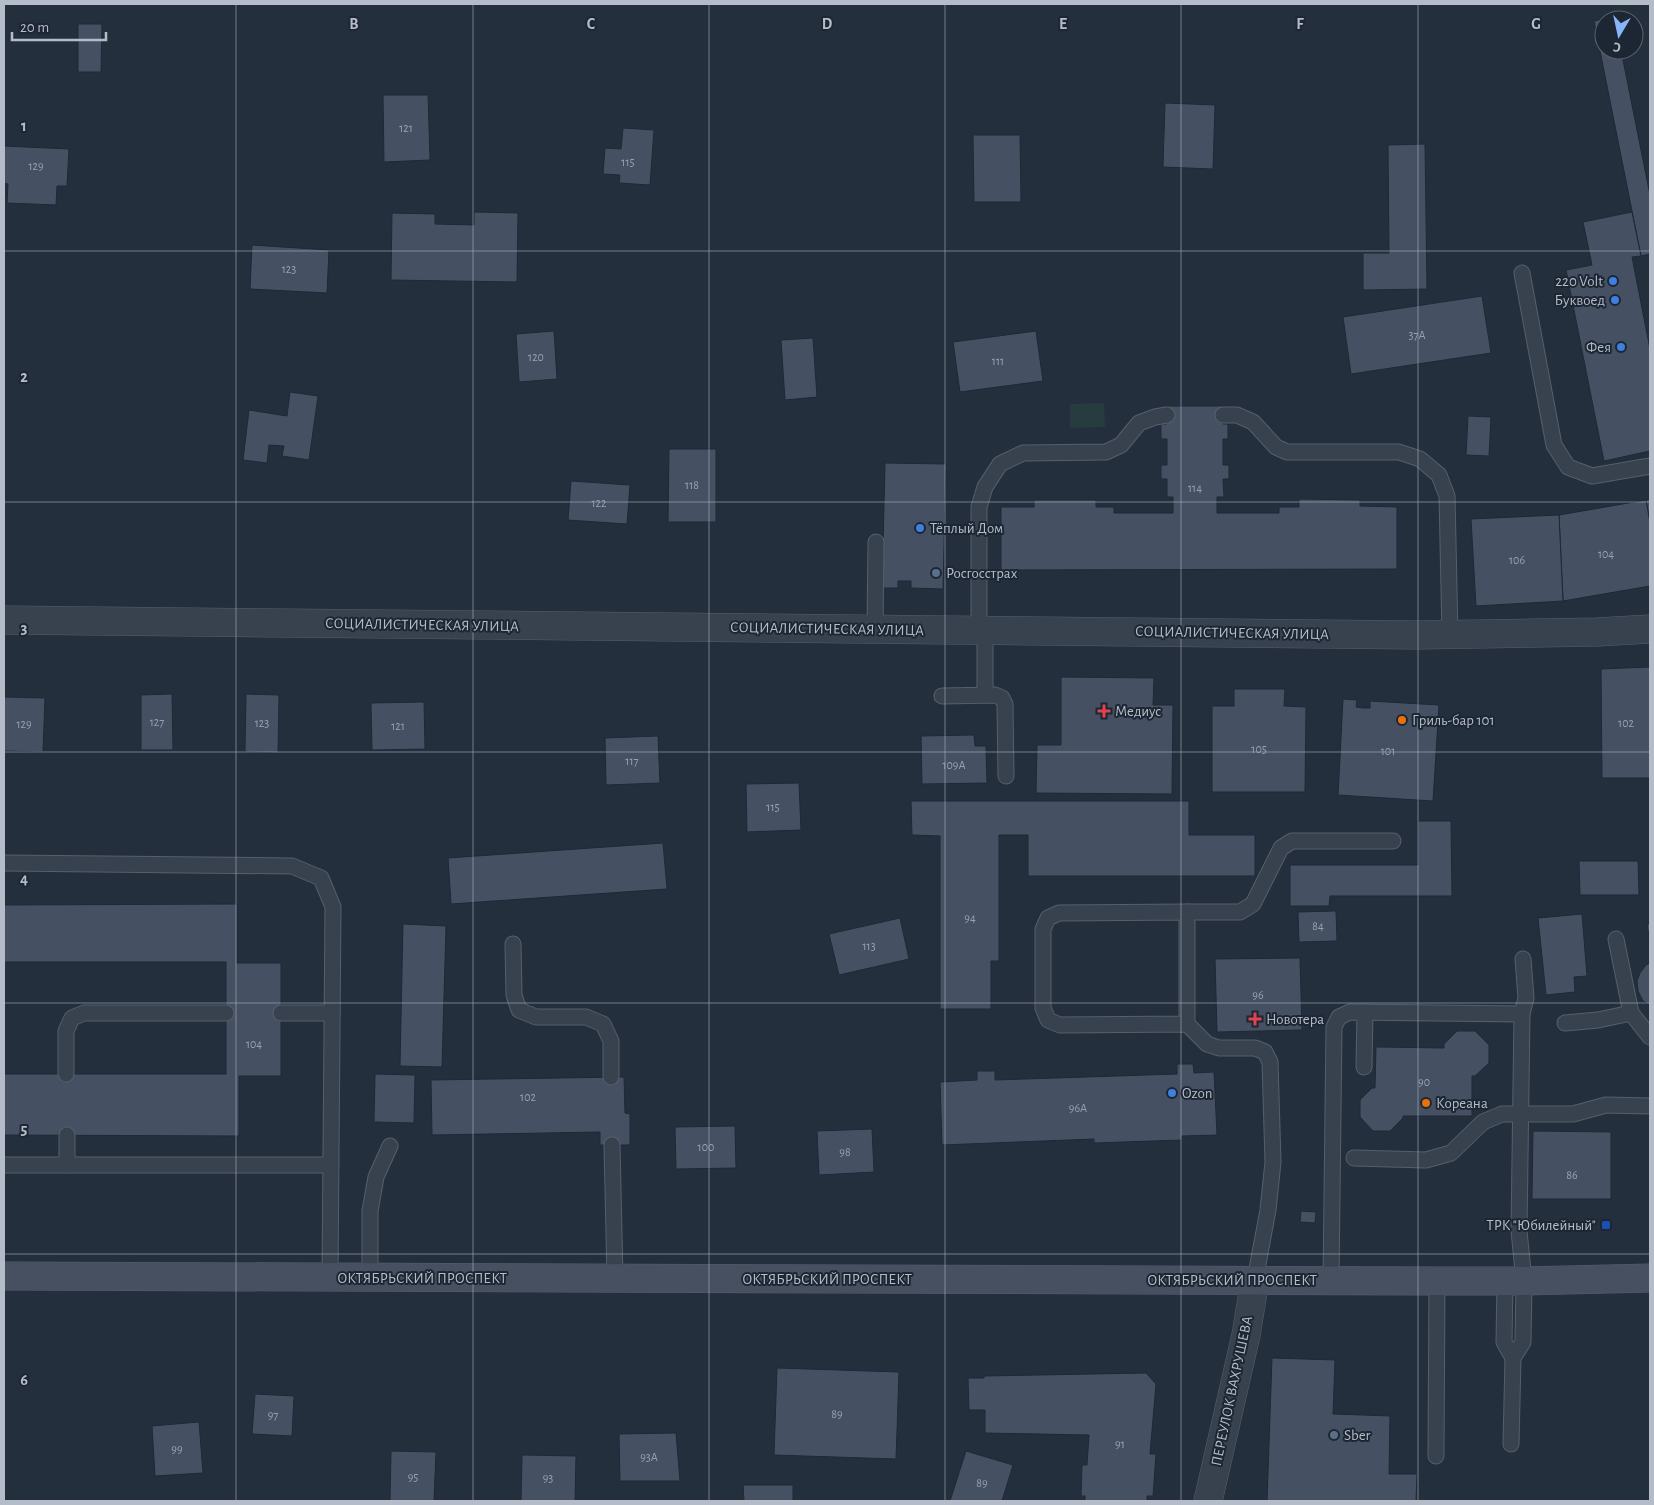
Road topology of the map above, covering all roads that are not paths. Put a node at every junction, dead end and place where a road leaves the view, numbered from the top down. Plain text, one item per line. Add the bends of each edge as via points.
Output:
1 (1522, 273) dead end
2 (1167, 415) dead end
3 (1223, 415) dead end
4 (1650, 466) edge
5 (876, 542) dead end
6 (4, 620) edge
7 (875, 629) junction
8 (1650, 629) edge
9 (982, 631) junction
10 (1450, 635) junction
11 (985, 695) junction
12 (942, 696) dead end
13 (1006, 776) dead end
14 (1393, 841) dead end
15 (4, 863) edge
16 (1187, 912) junction
17 (1616, 939) dead end
18 (513, 944) dead end
19 (1523, 959) dead end
20 (1365, 1012) junction
21 (226, 1013) dead end
22 (281, 1013) dead end
23 (332, 1013) junction
24 (1631, 1013) junction
25 (1522, 1014) junction
26 (1565, 1023) dead end
27 (1187, 1024) junction
28 (1650, 1037) edge
29 (1364, 1067) dead end
30 (66, 1074) dead end
31 (611, 1077) dead end
32 (1650, 1106) edge
33 (1520, 1114) junction
34 (66, 1135) dead end
35 (612, 1145) dead end
36 (390, 1146) dead end
37 (1354, 1158) dead end
38 (4, 1165) edge
39 (66, 1165) junction
40 (331, 1165) junction
41 (4, 1276) edge
42 (330, 1277) junction
43 (370, 1277) junction
44 (615, 1278) junction
45 (1650, 1278) edge
46 (1255, 1280) junction
47 (1330, 1280) junction
48 (1437, 1281) junction
49 (1514, 1281) junction
50 (1511, 1444) dead end
51 (1436, 1456) dead end
52 (1208, 1501) edge

1 - 4 lane via 1554,445 1568,467 1592,476
2 - 9 lane via 1139,423 1121,445 1106,452 1023,452 1000,464 984,487 979,508
3 - 10 lane via 1237,415 1253,422 1276,447 1288,452 1399,452 1420,459 1439,475 1447,496
5 - 7 lane
6 - 7 street, СОЦИАЛИСТИЧЕСКАЯ УЛИЦА
7 - 9 street, СОЦИАЛИСТИЧЕСКАЯ УЛИЦА
8 - 10 street, СОЦИАЛИСТИЧЕСКАЯ УЛИЦА
9 - 10 street, СОЦИАЛИСТИЧЕСКАЯ УЛИЦА
9 - 11 lane
11 - 12 lane
11 - 13 lane via 1002,698 1004,704
14 - 16 lane via 1292,841 1281,848 1253,904 1240,912
15 - 23 lane via 292,866 321,878 333,908
16 - 27 lane
16 - 27 lane via 1059,913 1048,918 1043,929 1043,1008 1048,1020 1060,1025
17 - 24 lane
18 - 31 lane via 514,995 520,1010 536,1017 586,1017 603,1024 611,1041
19 - 25 lane via 1526,998
20 - 25 lane
20 - 29 lane
20 - 47 lane via 1350,1012 1339,1017 1334,1027
21 - 30 lane via 84,1013 72,1018 66,1031
22 - 23 lane
23 - 40 lane
24 - 26 lane
24 - 28 lane
25 - 33 lane
27 - 46 lane via 1207,1044 1220,1048 1255,1048 1265,1052 1270,1062 1273,1162
32 - 33 lane via 1606,1106 1573,1114
33 - 37 lane via 1502,1114 1483,1122 1451,1153 1426,1160
33 - 49 lane via 1519,1230
34 - 39 lane
35 - 44 lane
36 - 43 lane via 376,1177 370,1211
38 - 39 lane
39 - 40 lane
40 - 42 lane
41 - 42 street, ОКТЯБРЬСКИЙ ПРОСПЕКТ
42 - 43 street, ОКТЯБРЬСКИЙ ПРОСПЕКТ
43 - 44 street, ОКТЯБРЬСКИЙ ПРОСПЕКТ
44 - 46 street, ОКТЯБРЬСКИЙ ПРОСПЕКТ
45 - 49 street, ОКТЯБРЬСКИЙ ПРОСПЕКТ
46 - 47 street, ОКТЯБРЬСКИЙ ПРОСПЕКТ
46 - 52 street, ПЕРЕУЛОК ВАХРУШЕВА via 1246,1335
47 - 48 street, ОКТЯБРЬСКИЙ ПРОСПЕКТ
48 - 49 street, ОКТЯБРЬСКИЙ ПРОСПЕКТ
48 - 51 lane
49 - 50 lane via 1504,1342 1513,1358

